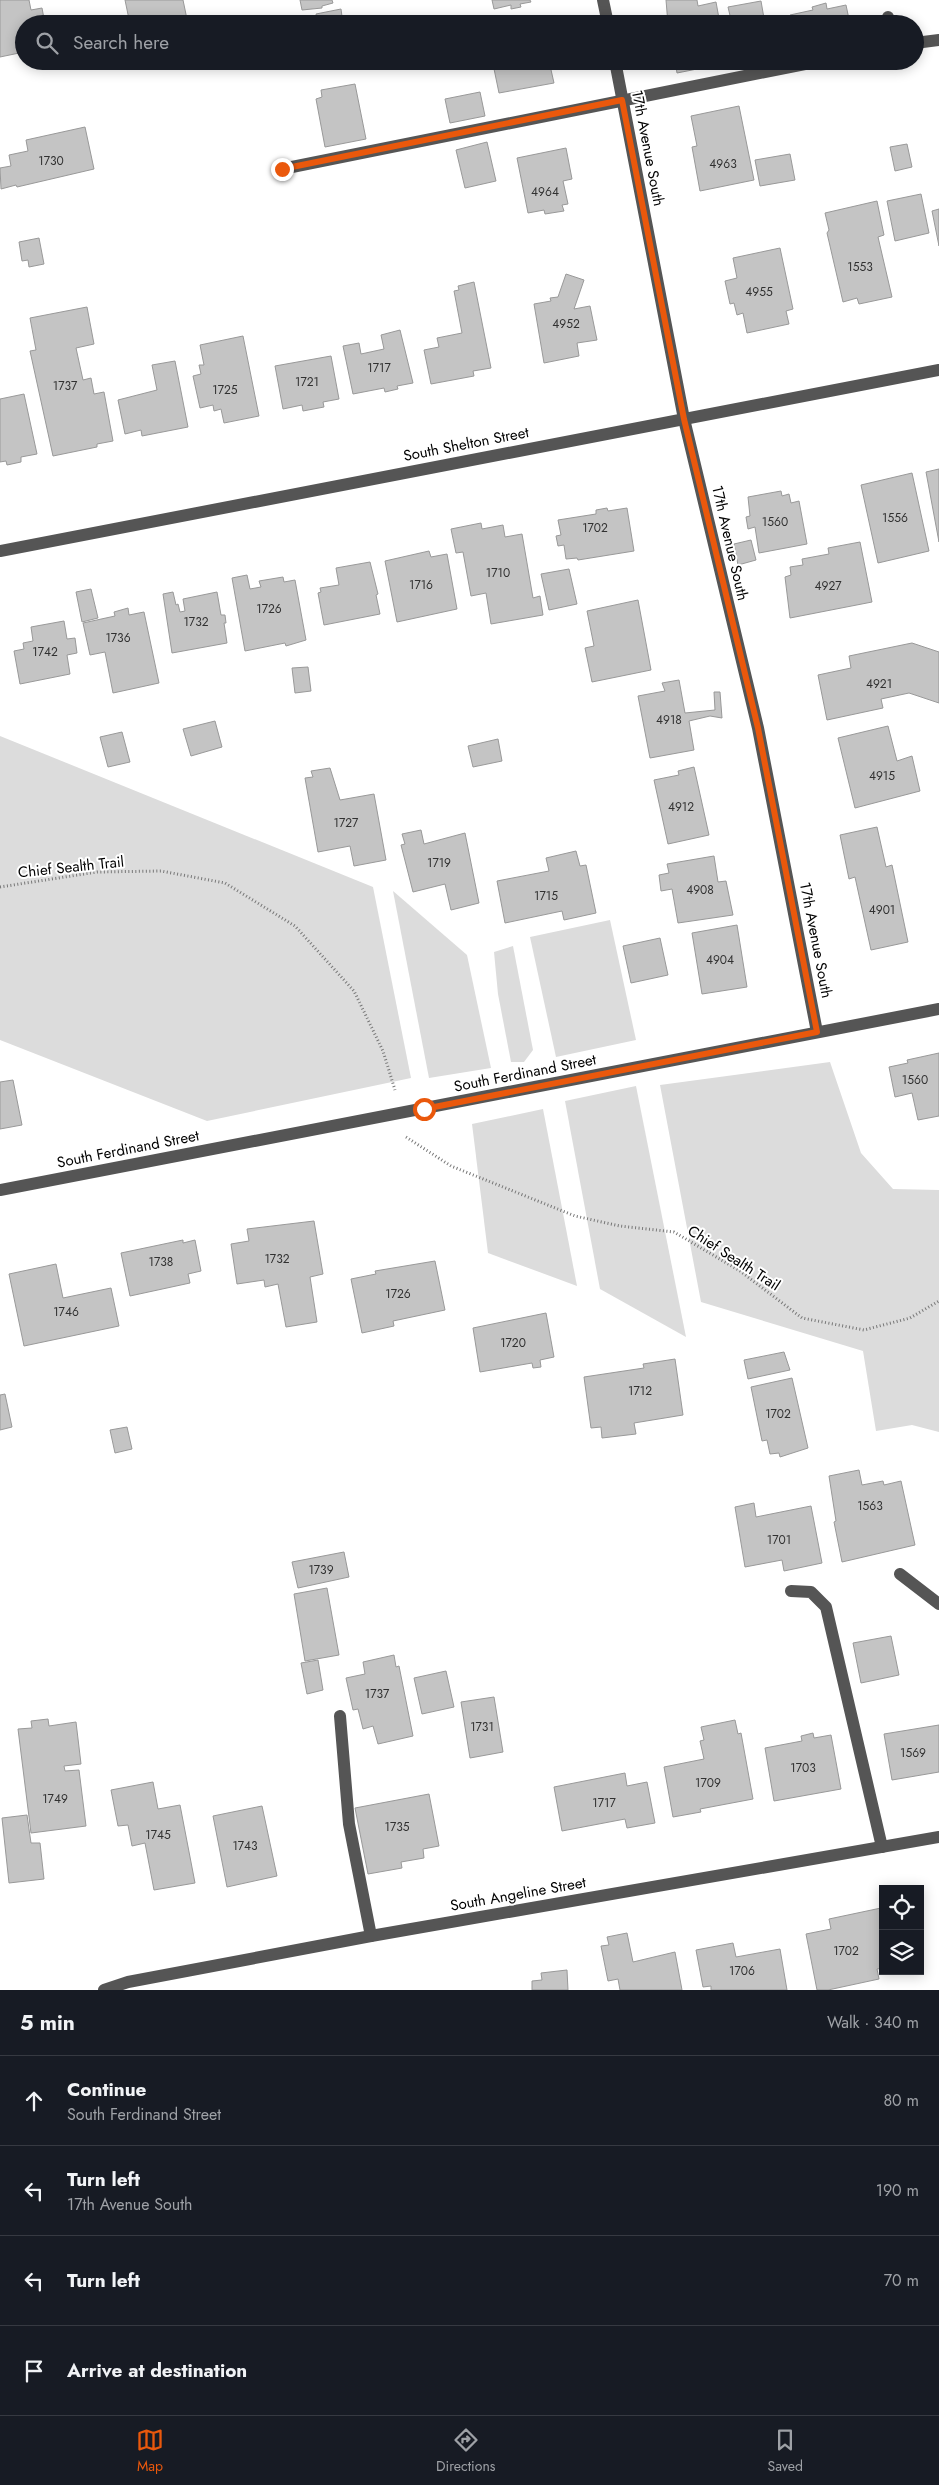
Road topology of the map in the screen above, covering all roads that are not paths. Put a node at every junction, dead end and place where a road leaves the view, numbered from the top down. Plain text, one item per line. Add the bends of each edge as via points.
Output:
1 (603, 0) edge
2 (606, 15) edge
3 (939, 40) edge
4 (924, 42) edge
5 (617, 70) edge
6 (774, 70) edge
7 (622, 100) junction
8 (282, 169) dead end
9 (939, 370) edge
10 (684, 419) junction
11 (0, 551) edge
12 (939, 1009) edge
13 (817, 1032) junction
14 (0, 1190) edge
15 (900, 1574) dead end
16 (791, 1590) dead end
17 (939, 1604) edge
18 (340, 1716) dead end
19 (939, 1837) edge
20 (882, 1847) junction
21 (371, 1936) junction
22 (104, 1990) edge

1 - 2 street
3 - 4 street
5 - 7 street, 17th Avenue South
6 - 7 street
7 - 8 street
7 - 10 street, 17th Avenue South
9 - 10 street, South Shelton Street
10 - 11 street, South Shelton Street
10 - 13 street, 17th Avenue South via 758,728
12 - 13 street, South Ferdinand Street
13 - 14 street, South Ferdinand Street
15 - 17 street
16 - 20 street via 811,1592 826,1607
18 - 21 street via 350,1824
19 - 20 street, South Angeline Street
20 - 21 street, South Angeline Street
21 - 22 street, South Angeline Street via 128,1982

